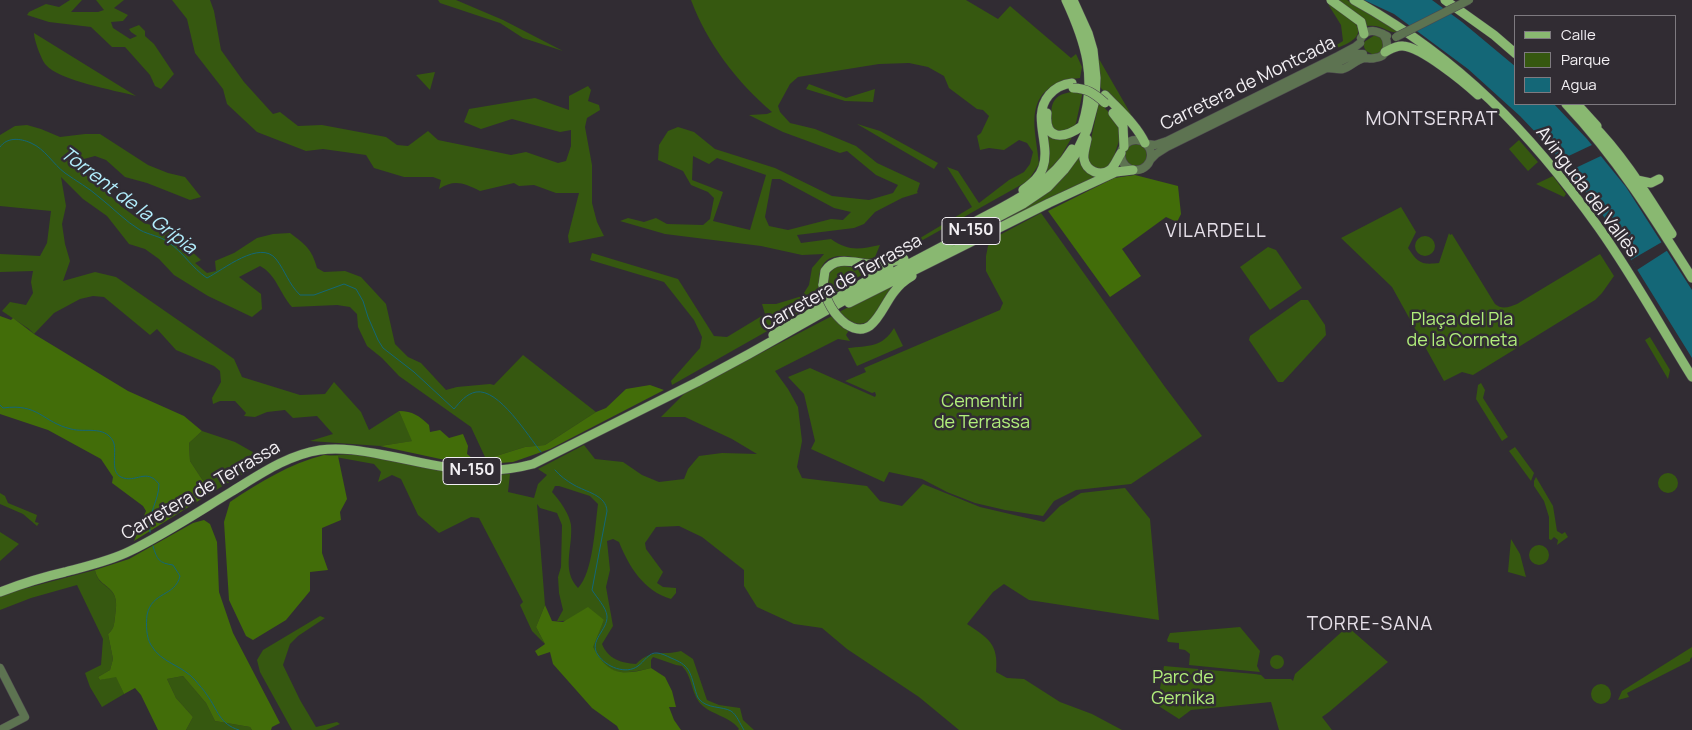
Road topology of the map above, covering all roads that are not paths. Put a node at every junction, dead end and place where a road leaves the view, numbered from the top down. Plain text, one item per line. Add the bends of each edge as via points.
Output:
1 (1060, 0) edge
2 (1066, 0) edge
3 (1073, 0) edge
4 (1331, 0) edge
5 (1354, 0) edge
6 (1469, 0) edge
7 (1450, 1) edge
8 (1384, 34) junction
9 (1396, 36) junction
10 (1362, 38) junction
11 (1084, 44) junction
12 (1514, 48) edge
13 (1386, 49) junction
14 (1514, 52) edge
15 (1366, 56) junction
16 (1073, 85) junction
17 (1105, 99) junction
18 (1567, 105) edge
19 (1573, 105) edge
20 (1578, 105) edge
21 (1093, 112) junction
22 (1503, 112) junction
23 (1082, 126) junction
24 (1603, 134) junction
25 (1146, 143) junction
26 (1122, 150) junction
27 (1151, 159) junction
28 (1133, 170) junction
29 (1624, 172) junction
30 (1660, 179) dead end
31 (1638, 180) junction
32 (984, 217) junction
33 (1671, 238) junction
34 (904, 259) junction
35 (938, 259) junction
36 (880, 264) junction
37 (1692, 267) edge
38 (1692, 278) edge
39 (824, 304) junction
40 (790, 331) junction
41 (1692, 377) edge
42 (682, 388) junction
43 (20, 584) junction
44 (0, 588) edge
45 (0, 592) edge
46 (0, 668) edge
47 (0, 730) edge

1 - 11 main road
2 - 11 main road, Carretera de Terrassa / N-150
3 - 21 main road, Carretera de Terrassa / N-150 via 1093,50 1096,85
4 - 10 main road via 1361,22
5 - 22 main road, Avinguda del Vallès via 1435,51
6 - 9 street, bridge
7 - 12 main road
7 - 14 main road
8 - 9 street
8 - 10 street via 1374,30
8 - 13 street
9 - 13 street
10 - 15 street via 1360,49
10 - 25 street, Carretera de Montcada via 1350,50 1175,137 1159,144
11 - 23 main road, Carretera de Terrassa / N-150 via 1089,93
13 - 15 street via 1379,58
13 - 22 main road via 1400,46 1417,51
15 - 27 street, Carretera de Montcada via 1357,54 1327,68
16 - 17 main road via 1087,84
16 - 23 main road via 1053,98 1046,122 1052,132 1062,136
16 - 32 main road via 1055,89 1043,105 1041,120 1045,158 1040,174 1029,186
17 - 25 main road via 1133,125
17 - 26 main road via 1124,126
18 - 29 main road, Avinguda del Vallès
19 - 24 main road, Avinguda del Vallès
20 - 24 main road
21 - 26 main road via 1085,151 1086,165 1103,173 1112,168
21 - 40 main road, Carretera de Terrassa / N-150 via 1075,155 1060,175 1040,193
22 - 41 main road, Avinguda del Vallès via 1548,161 1600,229
23 - 32 main road, Carretera de Terrassa / N-150 via 1068,154 1049,177 1028,193
24 - 31 main road, Avinguda del Vallès
25 - 26 street via 1131,141
25 - 27 street
26 - 28 street via 1122,162
27 - 28 street via 1143,169
28 - 35 main road via 1116,172
29 - 31 main road
29 - 33 main road, Avinguda del Vallès
30 - 31 main road via 1650,183
31 - 33 main road, Avinguda del Vallès
32 - 34 main road, Carretera de Terrassa / N-150
33 - 37 main road, Avinguda del Vallès
33 - 38 main road, Avinguda del Vallès
34 - 36 main road
34 - 39 main road, Carretera de Terrassa / N-150
35 - 36 main road, bridge via 899,286 870,326 852,328 836,315 828,303 823,285 825,271 843,260
35 - 40 main road
36 - 39 main road
39 - 42 main road, Carretera de Terrassa / N-150
40 - 42 main road, Carretera de Terrassa / N-150
42 - 43 main road, Carretera de Terrassa / N-150 via 533,464 512,469 459,470 344,449 301,455 269,469 126,553
43 - 44 main road, Carretera de Terrassa / N-150
43 - 45 main road, Carretera de Terrassa / N-150
46 - 47 street via 25,717

